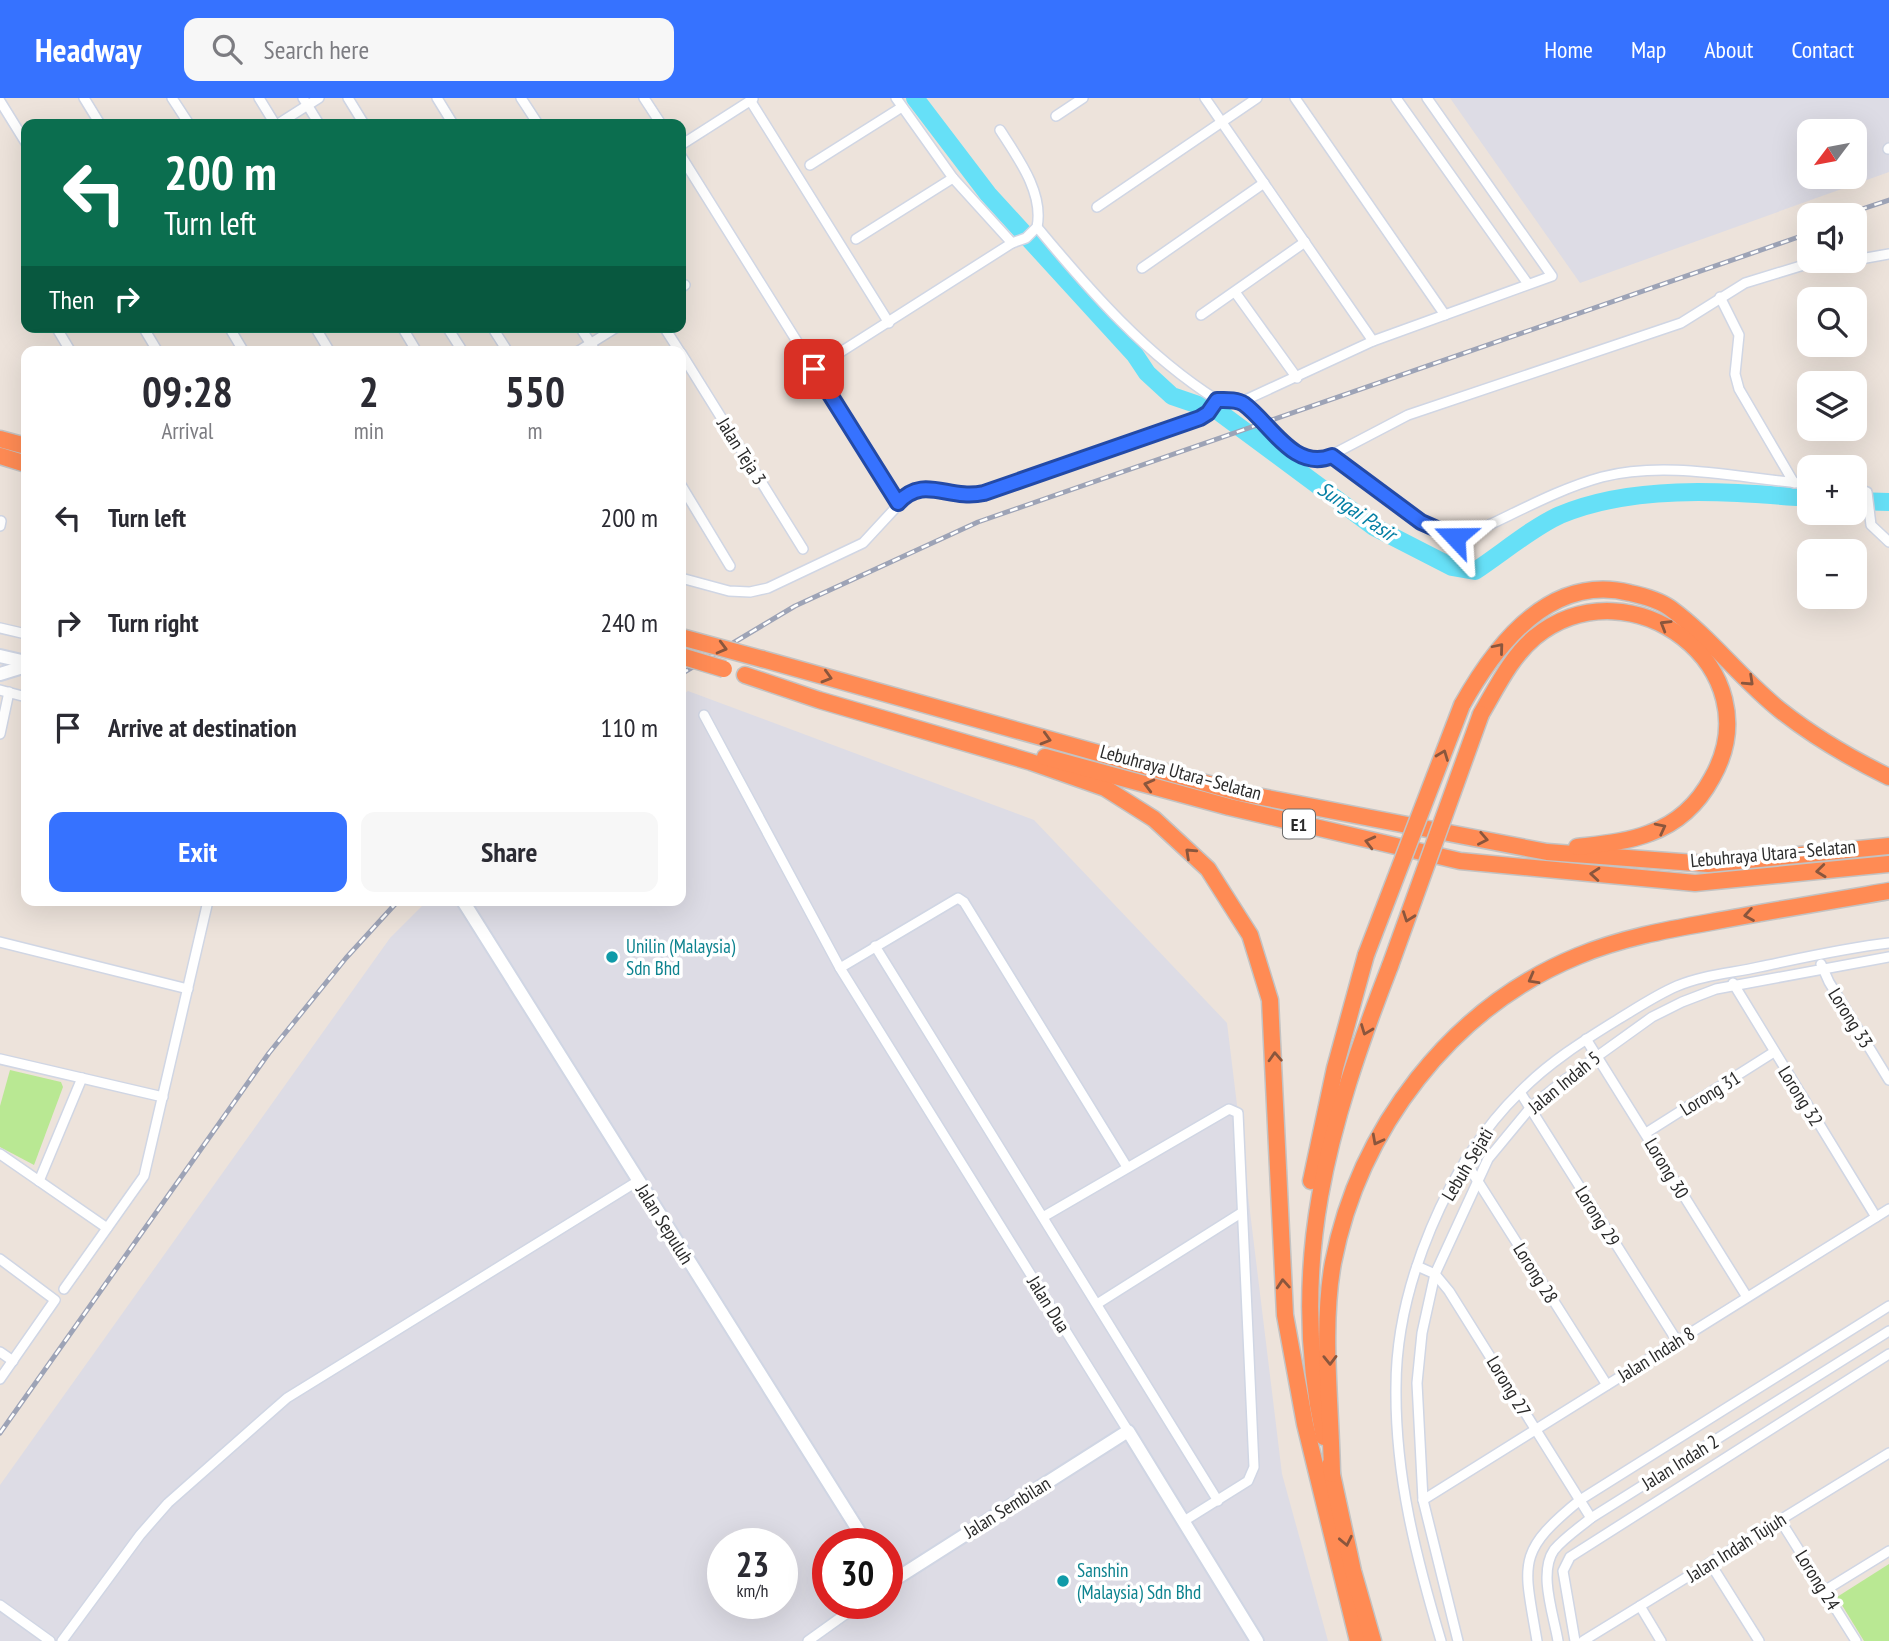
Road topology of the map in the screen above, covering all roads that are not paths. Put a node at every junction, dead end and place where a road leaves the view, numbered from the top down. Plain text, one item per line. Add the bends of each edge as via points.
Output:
1 (84, 98) edge
2 (172, 98) edge
3 (258, 98) edge
4 (319, 98) edge
5 (348, 98) edge
6 (437, 98) edge
7 (521, 98) edge
8 (644, 98) edge
9 (896, 98) edge
10 (1083, 98) edge
11 (1205, 98) edge
12 (1257, 98) edge
13 (1295, 98) edge
14 (1396, 98) edge
15 (1427, 98) edge
16 (752, 99) edge
17 (0, 101) edge
18 (305, 102) edge
19 (902, 107) junction
20 (1056, 116) dead end
21 (97, 119) edge
22 (186, 119) edge
23 (273, 119) edge
24 (283, 119) edge
25 (316, 119) edge
26 (361, 119) edge
27 (450, 119) edge
28 (535, 119) edge
29 (658, 119) edge
30 (1222, 122) junction
31 (1000, 130) dead end
32 (21, 135) edge
33 (686, 142) edge
34 (686, 164) edge
35 (810, 165) dead end
36 (953, 178) junction
37 (1264, 183) junction
38 (1097, 207) dead end
39 (1031, 233) junction
40 (856, 239) dead end
41 (1304, 242) junction
42 (1012, 243) junction
43 (1889, 254) edge
44 (1867, 258) edge
45 (1797, 267) edge
46 (1142, 268) dead end
47 (1528, 284) junction
48 (1235, 292) junction
49 (1720, 297) junction
50 (1201, 315) dead end
51 (1445, 315) junction
52 (890, 323) junction
53 (610, 333) edge
54 (1373, 341) junction
55 (595, 346) edge
56 (686, 362) edge
57 (814, 369) junction
58 (1297, 378) junction
59 (1241, 402) junction
60 (1213, 406) junction
61 (0, 439) edge
62 (21, 445) edge
63 (0, 456) edge
64 (1332, 456) junction
65 (21, 462) edge
66 (1794, 483) junction
67 (1797, 483) edge
68 (686, 493) edge
69 (1867, 493) edge
70 (898, 503) junction
71 (1889, 542) edge
72 (803, 549) dead end
73 (730, 566) dead end
74 (686, 579) edge
75 (0, 628) edge
76 (21, 633) edge
77 (686, 638) edge
78 (0, 656) edge
79 (686, 658) edge
80 (21, 662) edge
81 (21, 666) edge
82 (0, 674) edge
83 (745, 675) junction
84 (5, 691) edge
85 (704, 715) dead end
86 (0, 734) edge
87 (1889, 777) edge
88 (1889, 846) edge
89 (1547, 852) junction
90 (1889, 864) edge
91 (1889, 891) edge
92 (207, 906) edge
93 (466, 906) edge
94 (0, 942) edge
95 (1889, 943) edge
96 (875, 946) junction
97 (1819, 955) junction
98 (1889, 957) edge
99 (840, 968) junction
100 (1822, 968) junction
101 (1729, 973) junction
102 (1734, 986) junction
103 (188, 989) junction
104 (1586, 1039) junction
105 (1774, 1052) junction
106 (1596, 1055) junction
107 (0, 1059) edge
108 (82, 1078) junction
109 (1889, 1080) edge
110 (1520, 1092) junction
111 (163, 1097) junction
112 (1531, 1107) junction
113 (1646, 1133) junction
114 (1, 1156) edge
115 (1465, 1161) junction
116 (1127, 1167) junction
117 (39, 1181) junction
118 (638, 1181) junction
119 (1478, 1181) junction
120 (1889, 1209) edge
121 (1241, 1213) junction
122 (1043, 1217) junction
123 (1876, 1217) junction
124 (107, 1228) junction
125 (0, 1259) edge
126 (1417, 1266) junction
127 (1435, 1274) junction
128 (64, 1289) dead end
129 (1747, 1297) junction
130 (1097, 1304) junction
131 (1889, 1306) edge
132 (1889, 1331) edge
133 (1676, 1341) junction
134 (0, 1352) edge
135 (1889, 1354) edge
136 (13, 1361) junction
137 (0, 1380) edge
138 (1606, 1385) junction
139 (1305, 1424) junction
140 (1536, 1429) junction
141 (1128, 1431) junction
142 (1889, 1453) edge
143 (1332, 1474) junction
144 (1218, 1500) junction
145 (1423, 1500) junction
146 (1580, 1500) junction
147 (1591, 1518) junction
148 (1780, 1520) junction
149 (1184, 1521) junction
150 (857, 1528) edge
151 (1889, 1551) edge
152 (1710, 1563) junction
153 (903, 1572) edge
154 (1824, 1591) junction
155 (0, 1605) edge
156 (1640, 1606) junction
157 (839, 1619) edge
158 (50, 1641) edge
159 (62, 1641) edge
160 (808, 1641) edge
161 (1257, 1641) edge
162 (1358, 1641) edge
163 (1373, 1641) edge
164 (1441, 1641) edge
165 (1458, 1641) edge
166 (1537, 1641) edge
167 (1558, 1641) edge
168 (1575, 1641) edge
169 (1583, 1641) edge
170 (1661, 1641) edge
171 (1759, 1641) edge
172 (1856, 1641) edge

1 - 21 street
2 - 22 street
3 - 23 street
4 - 18 street
5 - 26 street
6 - 27 street
7 - 28 street
8 - 29 street
9 - 19 street
10 - 20 street
11 - 30 street
12 - 30 street
13 - 51 street
14 - 47 street
15 - 47 street via 1552,276
16 - 33 street
16 - 52 street
17 - 32 street
18 - 24 street
18 - 25 street
19 - 35 street
19 - 36 street
30 - 37 street
30 - 38 street
31 - 39 street via 1039,206
34 - 57 street
36 - 40 street
36 - 42 street
37 - 41 street
37 - 46 street
39 - 42 street
39 - 60 street
41 - 48 street
41 - 54 street
42 - 52 street
43 - 44 street
45 - 49 street via 1751,280
47 - 51 street
48 - 50 street
48 - 58 street
49 - 64 street via 1681,323 1408,415
49 - 66 street via 1739,335 1735,374 1739,389
51 - 54 street
52 - 57 street
53 - 55 street
54 - 58 street
56 - 72 street, Jalan Teja 3
57 - 70 street
58 - 59 street
59 - 60 street
59 - 64 street via 1303,458
60 - 70 street via 984,493 960,495 920,488
61 - 62 highway
63 - 65 highway
64 - 66 street via 1421,522 1455,537 1589,481 1617,474 1665,471
66 - 67 street
68 - 73 street
69 - 71 street via 1871,525
70 - 74 street via 863,543 768,588 729,591
75 - 76 street
77 -> 89 highway, Lebuhraya Utara–Selatan / E1, bridge via 1241,793
78 - 80 main road
79 - 83 highway, Lebuhraya Utara–Selatan / E1, bridge
81 - 82 main road
90 -> 83 highway, Lebuhraya Utara–Selatan / E1 via 1695,883 1435,858 1229,807
139 -> 83 highway via 1285,1315 1270,1000 1250,935 1208,869 1154,819 1105,788
84 - 86 street
85 - 99 street, Jalan Dua
139 -> 87 highway, bridge via 1298,1268 1335,1068 1366,956 1462,705 1488,662 1519,626 1539,610 1578,593 1618,590 1645,596 1670,608 1778,709 1837,751
88 - 89 highway, Lebuhraya Utara–Selatan / E1 via 1708,864
89 -> 143 highway, bridge via 1652,833 1691,808 1715,773 1728,711 1703,658 1688,640 1661,622 1637,612 1606,610 1558,623 1519,652 1481,715 1353,1062 1313,1226 1311,1352
91 -> 143 highway via 1632,937 1528,980 1458,1033 1430,1063 1376,1140 1344,1220 1329,1303
92 - 103 street
93 - 118 main road, Jalan Sepuluh
94 - 103 street
95 - 97 street, Lebuh Sejati
96 - 99 street
96 - 116 street via 951,900 964,902
96 - 122 street
97 - 100 street, Lorong 33
97 - 101 street, Lebuh Sejati
98 - 100 street, Jalan Indah 5
99 - 141 street, Jalan Dua
100 - 102 street, Jalan Indah 5
100 - 109 street, Lorong 33
101 - 102 street, Lorong 32
101 - 104 street, Lebuh Sejati via 1677,986
102 - 105 street, Lorong 32
102 - 106 street, Jalan Indah 5 via 1672,1007
103 - 111 street
104 - 106 street, Lorong 30
104 - 110 street, Lebuh Sejati
105 - 113 street, Lorong 31
105 - 123 street, Lorong 32
106 - 112 street, Jalan Indah 5
106 - 113 street, Lorong 30
107 - 108 street
108 - 111 street
108 - 117 street
110 - 112 street, Lorong 29
110 - 115 street, Lebuh Sejati
111 - 124 street via 140,1184
112 - 119 street, Jalan Indah 5 via 1488,1159
112 - 133 street, Lorong 29
113 - 129 street, Lorong 30
114 - 117 street
115 - 119 street, Lorong 28
115 - 126 street, Lebuh Sejati
116 - 121 street via 1234,1109 1238,1113
116 - 122 street
117 - 124 street
118 - 150 main road, Jalan Sepuluh
118 - 159 street via 287,1398 168,1503
119 - 127 street, Jalan Indah 5
119 - 138 street, Lorong 28
120 - 123 street, Jalan Indah 8
121 - 130 street
121 - 144 street via 1254,1468 1248,1481
122 - 130 street
123 - 129 street, Jalan Indah 8
124 - 128 street
125 - 136 street via 55,1300
126 - 127 street
126 - 164 street, Lebuh Sejati via 1401,1329 1395,1385 1397,1447 1416,1559
127 - 140 street, Lorong 27
127 - 145 street, Jalan Indah 5 via 1422,1334 1418,1383
129 - 133 street, Jalan Indah 8
130 - 144 street
131 - 146 street
132 - 147 street, Jalan Indah 2
133 - 138 street, Jalan Indah 8
134 - 136 street
135 - 168 street, Jalan Indah 2 via 1570,1557 1563,1571
136 - 137 street
138 - 140 street, Jalan Indah 8
139 - 162 highway
140 - 145 street, Jalan Indah 8
140 - 146 street, Lorong 27
141 - 149 main road, Jalan Dua
141 - 153 main road, Jalan Sembilan
142 - 148 street, Jalan Indah Tujuh
143 -> 163 highway
144 - 149 street
145 - 165 street, Jalan Indah 5
146 - 147 street, Lorong 27
146 - 166 street via 1545,1528 1531,1549 1527,1563
147 - 167 street, Jalan Indah 2 via 1560,1544 1548,1564
148 - 152 street, Jalan Indah Tujuh
148 - 154 street, Lorong 24
149 - 161 main road, Jalan Dua
151 - 154 street
152 - 156 street, Jalan Indah Tujuh
152 - 171 street
154 - 172 street, Lorong 24
155 - 158 street
156 - 169 street, Jalan Indah Tujuh
156 - 170 street
157 - 160 street

